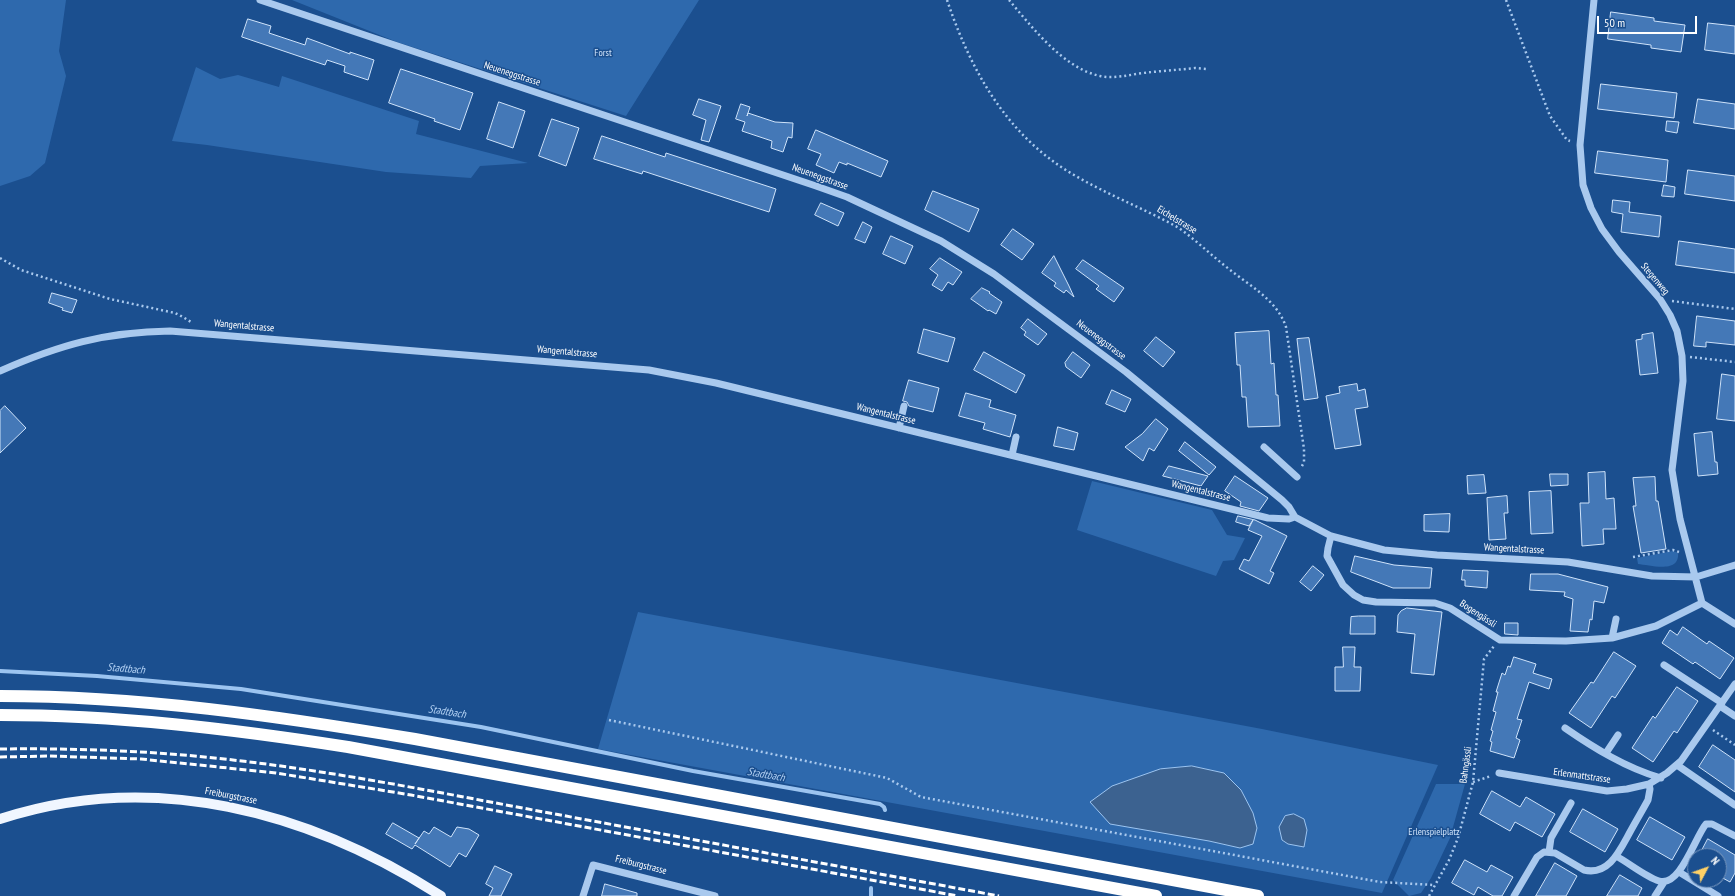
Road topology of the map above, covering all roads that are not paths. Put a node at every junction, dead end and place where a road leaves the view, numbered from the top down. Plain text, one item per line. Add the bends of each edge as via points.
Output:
1 (260, 0) edge
2 (1594, 0) edge
3 (0, 371) edge
4 (904, 406) dead end
5 (899, 428) junction
6 (1016, 437) dead end
7 (1264, 447) dead end
8 (1012, 455) junction
9 (1297, 477) road end
10 (1295, 517) junction
11 (1331, 536) junction
12 (1735, 565) edge
13 (1696, 577) junction
14 (1702, 603) junction
15 (1616, 618) dead end
16 (1735, 624) edge
17 (1612, 638) junction
18 (1664, 665) dead end
19 (1735, 684) edge
20 (0, 696) edge
21 (1721, 704) junction
22 (0, 715) edge
23 (1735, 716) edge
24 (1565, 728) dead end
25 (1618, 735) dead end
26 (1606, 753) junction
27 (1677, 766) junction
28 (1498, 772) road end
29 (1661, 778) junction
30 (1649, 784) junction
31 (1571, 803) dead end
32 (1735, 805) edge
33 (0, 819) edge
34 (1735, 836) edge
35 (1549, 852) junction
36 (1616, 856) junction
37 (1679, 872) junction
38 (1664, 882) junction
39 (441, 896) edge
40 (583, 896) edge
41 (715, 896) edge
42 (1156, 896) edge
43 (1258, 896) edge
44 (1514, 896) edge
45 (1655, 896) edge
46 (1718, 896) edge

1 - 10 street, Neueneggstrasse via 816,186 847,197 941,241 994,274 1126,372 1282,500
2 - 13 street, Stegenweg via 1580,145 1583,185 1602,229 1660,299 1677,330 1683,381 1672,470 1680,519
3 - 5 street, Wangentalstrasse via 82,341 142,331 198,332 649,370 716,383
4 - 5 street
5 - 8 street, Wangentalstrasse
6 - 8 street
7 - 9 street
8 - 10 street, Wangentalstrasse via 1268,518
10 - 11 street, Wangentalstrasse
11 - 13 street, Wangentalstrasse via 1384,550 1568,562 1652,576
11 - 17 street, Bogengässli via 1327,556 1343,585 1363,600 1435,603 1450,608 1500,640 1566,641
12 - 13 street, Wangentalstrasse
13 - 14 street
14 - 16 street
14 - 17 street, Bogengässli via 1656,626
15 - 17 street
18 - 21 street
19 - 21 street, Erlenmattstrasse
20 - 43 highway via 139,701 297,720 415,739
21 - 23 street
21 - 27 street, Erlenmattstrasse
22 - 42 highway via 144,720 348,747
24 - 26 street
25 - 26 street
26 - 29 street via 1640,771
27 - 29 street, Erlenmattstrasse
27 - 32 street
28 - 30 street, Erlenmattstrasse via 1607,791
29 - 30 street, Erlenmattstrasse
30 - 36 street via 1648,800
31 - 35 street via 1551,838
33 - 39 main road, Freiburgstrasse via 56,804 99,798 153,797 218,804 277,818 333,839 393,868
34 - 37 street via 1712,824 1706,824
35 - 36 street via 1589,871 1601,869
35 - 44 street via 1537,857
36 - 38 street via 1656,880
37 - 38 street
37 - 46 street
38 - 45 street
40 - 41 street, Freiburgstrasse via 593,865

